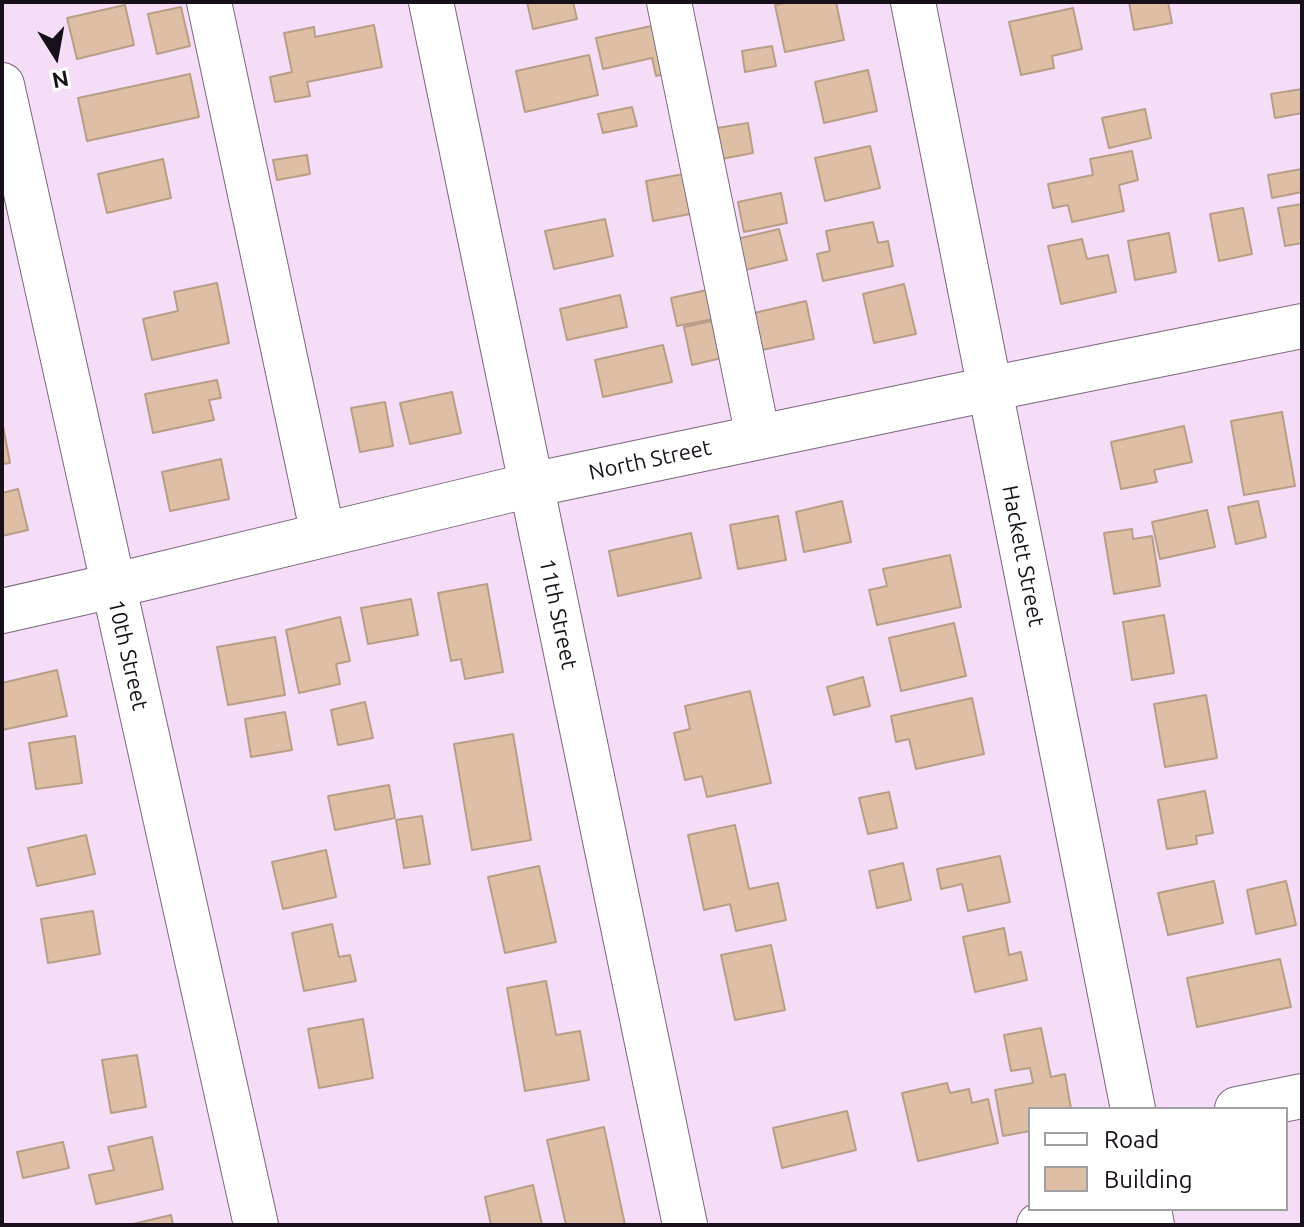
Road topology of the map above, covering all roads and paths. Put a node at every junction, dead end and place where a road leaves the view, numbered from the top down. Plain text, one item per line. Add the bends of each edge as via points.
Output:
1 (209, 2) edge
2 (431, 2) edge
3 (669, 2) edge
4 (913, 2) edge
5 (2, 85) edge
6 (1302, 326) edge
7 (989, 389) junction
8 (758, 437) junction
9 (531, 485) junction
10 (323, 535) junction
11 (112, 586) junction
12 (2, 611) edge
13 (1302, 1096) edge
14 (1133, 1107) edge
15 (1247, 1107) edge
16 (1104, 1211) edge
17 (256, 1225) edge
18 (685, 1225) edge
19 (1039, 1225) edge

1 - 10 street
2 - 9 street, 11th Street
3 - 8 street
4 - 7 street, Hackett Street
5 - 11 street, 10th Street
6 - 7 street, North Street
7 - 8 street, North Street
7 - 14 street, Hackett Street
8 - 9 street, North Street
9 - 10 street, North Street
9 - 18 street, 11th Street
10 - 11 street, North Street
11 - 12 street, North Street
11 - 17 street, 10th Street
13 - 15 street
16 - 19 street

